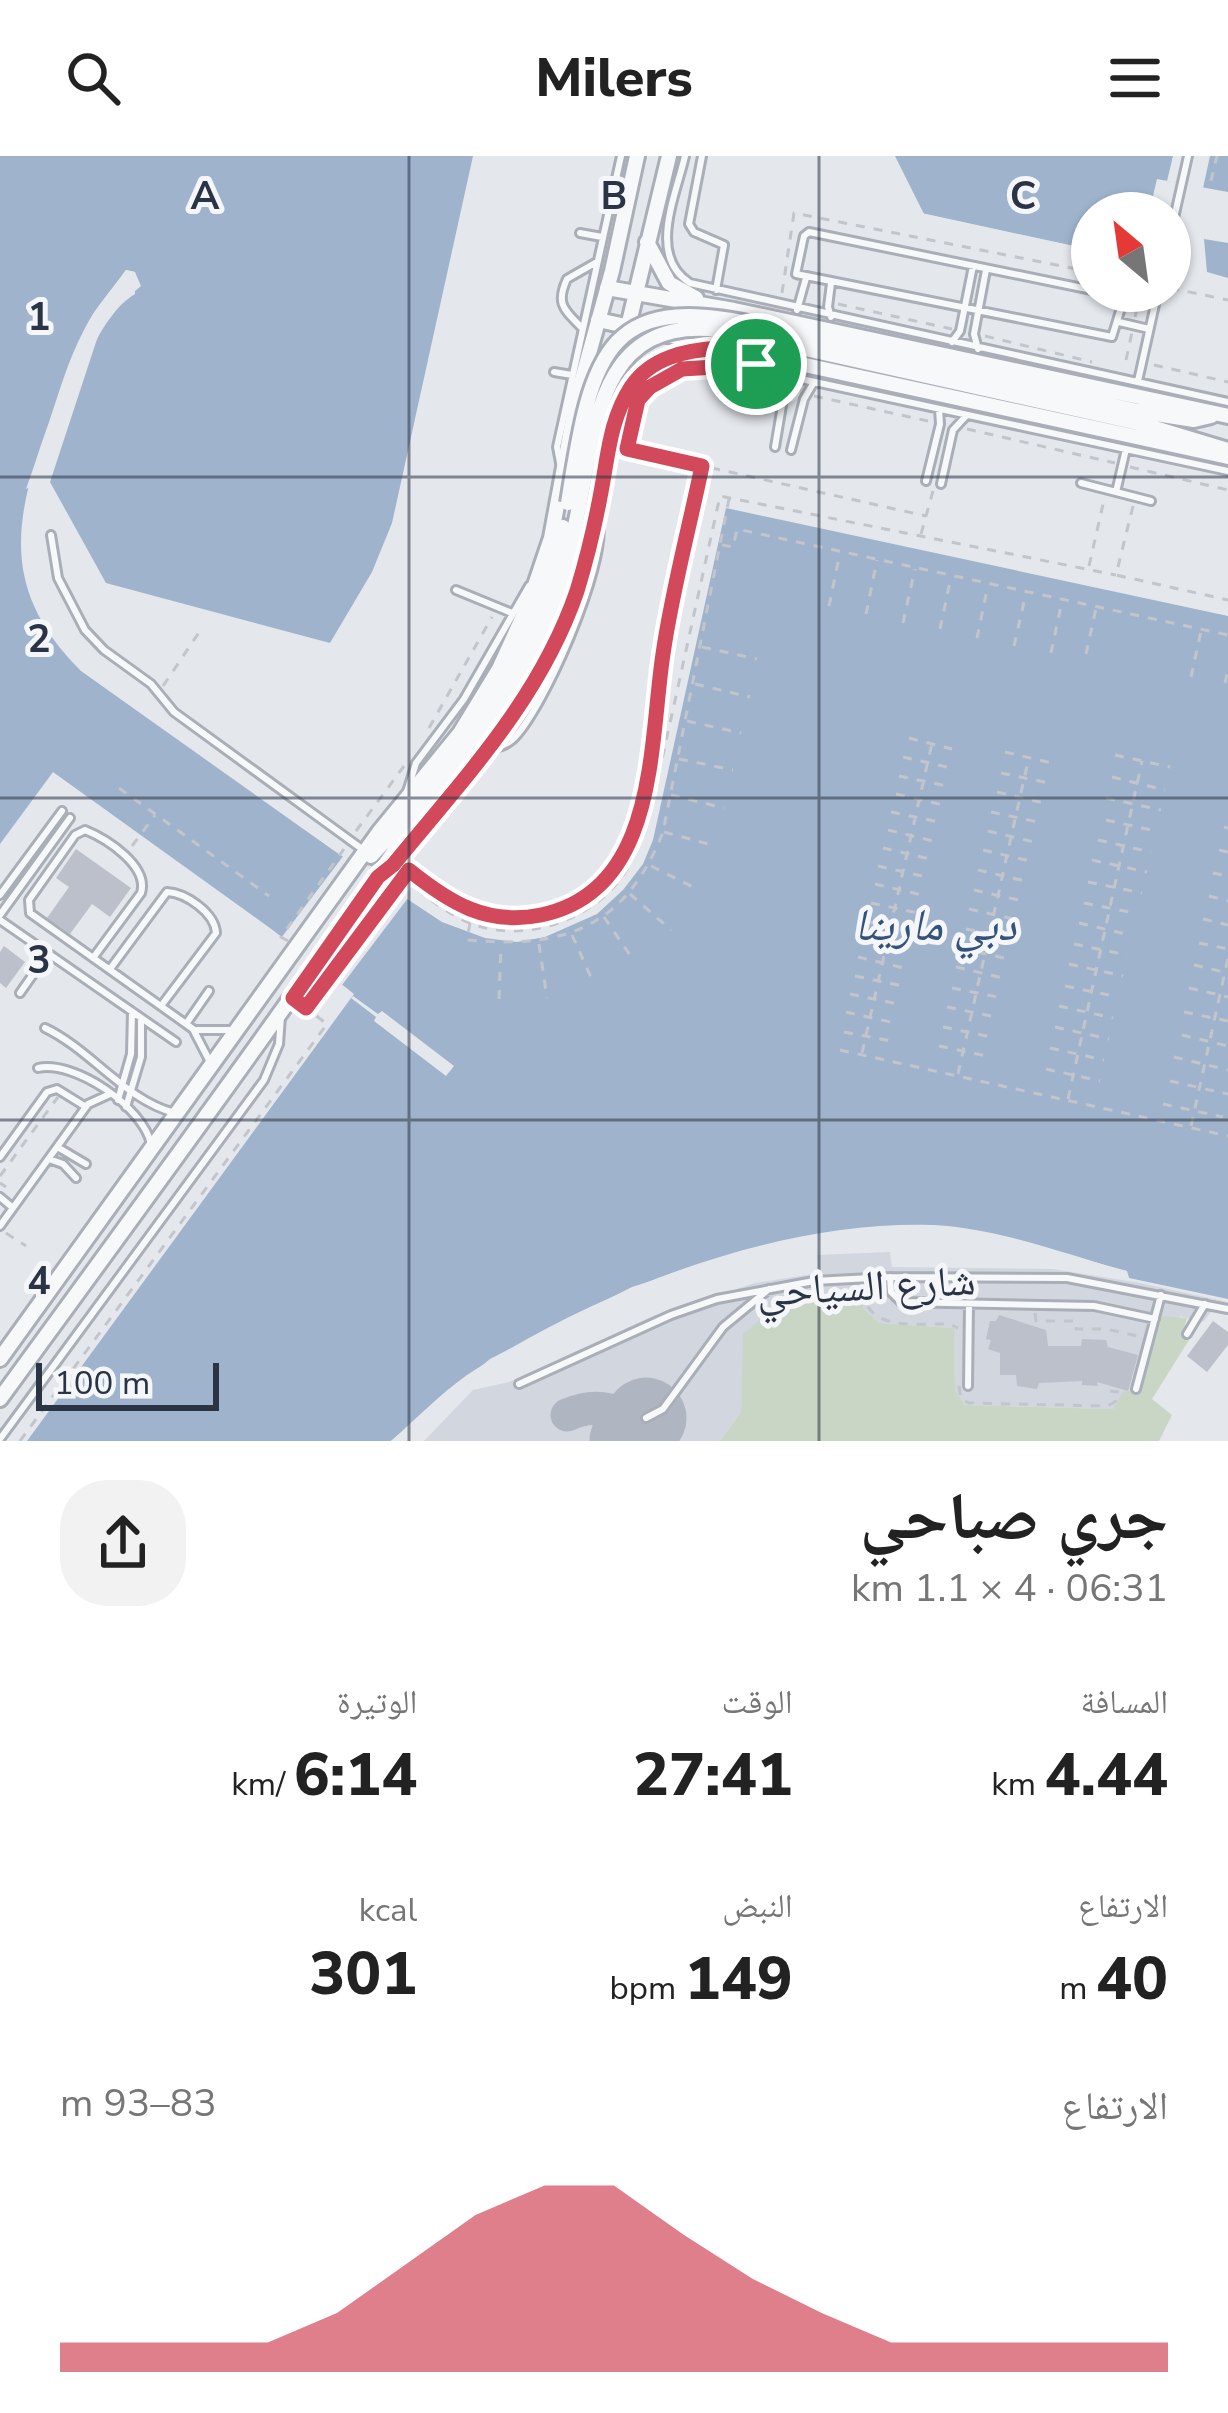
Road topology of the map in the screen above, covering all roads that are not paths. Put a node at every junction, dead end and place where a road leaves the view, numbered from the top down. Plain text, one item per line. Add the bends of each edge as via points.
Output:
1 (621, 156) edge
2 (637, 156) edge
3 (669, 156) edge
4 (685, 156) edge
5 (702, 156) edge
6 (1188, 156) edge
7 (1180, 192) edge
8 (580, 233) dead end
9 (602, 237) junction
10 (647, 242) junction
11 (597, 260) junction
12 (973, 266) junction
13 (986, 269) junction
14 (806, 278) junction
15 (832, 284) junction
16 (1071, 286) edge
17 (607, 288) junction
18 (716, 291) junction
19 (635, 294) junction
20 (964, 309) junction
21 (734, 310) junction
22 (797, 310) junction
23 (979, 312) junction
24 (1121, 312) edge
25 (1153, 312) edge
26 (831, 317) junction
27 (598, 320) junction
28 (1119, 322) junction
29 (627, 326) junction
30 (582, 328) junction
31 (1149, 329) junction
32 (920, 336) junction
33 (777, 337) junction
34 (952, 343) junction
35 (898, 345) junction
36 (720, 348) junction
37 (978, 349) junction
38 (750, 354) junction
39 (554, 372) dead end
40 (572, 374) junction
41 (788, 376) junction
42 (814, 382) junction
43 (1137, 383) junction
44 (1208, 398) junction
45 (1228, 402) edge
46 (1006, 409) junction
47 (939, 410) junction
48 (1224, 415) edge
49 (974, 417) junction
50 (609, 435) junction
51 (775, 447) dead end
52 (1126, 449) junction
53 (791, 450) dead end
54 (1196, 451) junction
55 (1228, 453) edge
56 (1208, 467) junction
57 (564, 472) junction
58 (1228, 472) edge
59 (1081, 483) dead end
60 (1116, 492) junction
61 (1150, 500) dead end
62 (574, 504) junction
63 (51, 535) dead end
64 (538, 581) junction
65 (456, 590) dead end
66 (512, 613) junction
67 (405, 798) junction
68 (62, 811) dead end
69 (70, 818) dead end
70 (361, 858) junction
71 (378, 877) junction
72 (0, 895) edge
73 (0, 917) edge
74 (48, 953) junction
75 (93, 958) junction
76 (110, 969) junction
77 (209, 991) dead end
78 (20, 993) dead end
79 (161, 1006) junction
80 (131, 1012) junction
81 (282, 1012) junction
82 (141, 1018) junction
83 (190, 1026) junction
84 (45, 1028) dead end
85 (238, 1028) junction
86 (176, 1042) dead end
87 (89, 1055) junction
88 (211, 1067) junction
89 (38, 1068) dead end
90 (80, 1073) junction
91 (124, 1084) junction
92 (132, 1090) junction
93 (110, 1094) junction
94 (118, 1100) junction
95 (86, 1107) junction
96 (126, 1107) junction
97 (178, 1114) junction
98 (58, 1147) junction
99 (151, 1151) junction
100 (0, 1157) edge
101 (49, 1159) junction
102 (86, 1164) dead end
103 (76, 1178) dead end
104 (0, 1197) edge
105 (13, 1208) junction
106 (0, 1227) edge
107 (890, 1277) junction
108 (772, 1287) junction
109 (1161, 1295) junction
110 (969, 1304) junction
111 (1205, 1304) junction
112 (1228, 1309) edge
113 (1155, 1319) junction
114 (1186, 1334) dead end
115 (0, 1359) edge
116 (519, 1384) dead end
117 (968, 1386) dead end
118 (1136, 1389) dead end
119 (0, 1399) edge
120 (646, 1418) dead end
121 (0, 1439) edge

1 - 9 lane
2 - 17 street
3 - 10 street
4 - 18 lane via 667,256 682,279
5 - 18 lane via 689,224 724,245
6 - 7 lane
8 - 9 lane
9 - 11 lane
10 - 19 street
10 - 21 street via 675,289
11 - 30 lane
11 - 30 lane via 567,279 560,301
12 - 13 lane
12 - 14 lane via 807,232 796,274
12 - 20 lane
13 - 16 lane
13 - 23 lane
14 - 15 lane
14 - 22 lane
15 - 20 lane
15 - 26 lane
17 - 19 street
17 - 27 street
18 - 22 lane
19 - 21 street
19 - 29 street
20 - 23 lane
20 - 34 lane
21 - 35 street
22 - 26 lane
23 - 28 lane via 1110,337
23 - 37 lane
24 - 28 lane
25 - 31 lane
26 - 32 lane
27 - 29 street
27 - 57 street
28 - 31 lane
29 - 36 street
29 - 50 street
30 - 40 lane
31 - 43 lane
32 - 34 lane
32 - 35 street
33 - 48 street via 1137,411 1194,420
33 - 55 street via 1138,423
33 - 62 street, bridge via 697,329 629,355 600,404
34 - 37 lane
35 - 48 street
36 - 38 street
36 - 50 street via 687,351 646,370
37 - 43 lane
38 - 41 lane via 759,367
38 - 46 street
39 - 40 lane
40 - 57 lane via 556,452
41 - 42 lane
41 - 51 lane
42 - 47 lane
42 - 53 lane
43 - 44 lane
44 - 45 lane
44 - 48 street
46 - 49 street
46 - 54 street
47 - 49 lane
47 - 49 lane via 934,482 955,427
49 - 52 lane
50 - 71 street via 584,568 538,676 491,748
52 - 56 lane
52 - 60 lane
54 - 55 street
54 - 56 street
56 - 58 lane
57 - 64 street
59 - 60 lane
60 - 61 lane
62 - 70 street via 500,690 454,758 376,851
62 - 71 street via 556,599 516,688
63 - 70 lane via 58,578 104,650 174,712 350,840
64 - 66 lane
64 - 67 street via 488,690
65 - 66 lane
66 - 67 lane via 477,679 416,763
67 - 70 street
68 - 72 lane
69 - 73 lane
70 - 85 street
71 - 81 street
73 - 74 lane
74 - 78 lane
74 - 80 lane
75 - 75 lane via 143,888 141,872 81,831 28,899 34,918
75 - 76 lane
76 - 79 lane
76 - 79 lane via 162,895 172,891 194,904 214,920 216,933
77 - 83 lane
79 - 83 lane
80 - 82 lane
80 - 91 lane
81 - 119 street
81 - 121 lane via 264,1080
82 - 86 lane
82 - 92 lane
83 - 85 lane
83 - 88 lane
84 - 87 lane
85 - 88 street
87 - 90 lane
87 - 91 lane
88 - 97 street
89 - 90 lane
90 - 93 lane
91 - 92 lane
91 - 94 lane
92 - 96 lane
92 - 97 lane
93 - 94 lane
93 - 95 lane
94 - 96 lane
95 - 98 lane
95 - 100 lane via 52,1090
96 - 99 lane via 145,1126
97 - 99 street
98 - 101 lane
98 - 102 lane
99 - 115 street
101 - 103 lane
101 - 105 lane
104 - 105 lane
105 - 106 lane
107 - 108 lane, شارع السياحي
107 - 109 lane, شارع السياحي via 1067,1278
107 - 110 lane via 901,1302
108 - 116 lane, شارع السياحي via 671,1315
108 - 120 lane via 738,1312 663,1409
109 - 111 lane, شارع السياحي
109 - 113 lane
110 - 113 lane via 1094,1306
110 - 117 lane
111 - 112 lane, شارع السياحي
111 - 114 lane
113 - 118 lane

